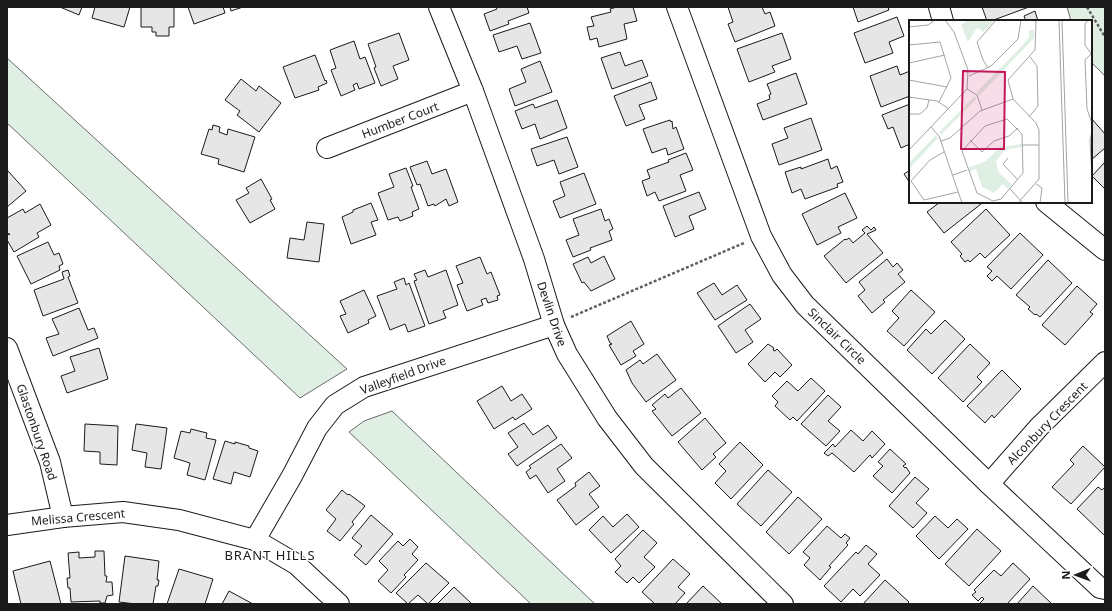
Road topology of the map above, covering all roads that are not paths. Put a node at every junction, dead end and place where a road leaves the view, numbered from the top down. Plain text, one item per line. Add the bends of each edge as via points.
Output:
1 (439, 7) edge
2 (677, 7) edge
3 (939, 7) edge
4 (943, 20) edge
5 (473, 91) junction
6 (327, 148) dead end
7 (1047, 203) edge
8 (1105, 250) edge
9 (554, 325) junction
10 (7, 348) edge
11 (1105, 362) edge
12 (990, 484) junction
13 (63, 517) junction
14 (7, 525) edge
15 (255, 540) junction
16 (1105, 589) edge
17 (339, 604) edge
18 (783, 604) edge

1 - 5 street, Devlin Drive
2 - 12 street, Sinclair Circle via 761,236 782,276 805,305
3 - 4 street
5 - 6 street, Humber Court
5 - 9 street, Devlin Drive via 534,259
7 - 8 street
9 - 15 street, Valleyfield Drive via 364,386 335,405 317,428
9 - 18 street, Devlin Drive via 567,354 607,418 644,466
10 - 13 street, Glastonbury Road via 50,462
11 - 12 street, Alconbury Crescent via 1039,427
12 - 16 street, Sinclair Circle via 1100,588
13 - 14 street, Melissa Crescent
13 - 15 street, Melissa Crescent via 123,512 179,520
15 - 17 street, Melissa Crescent via 296,564

